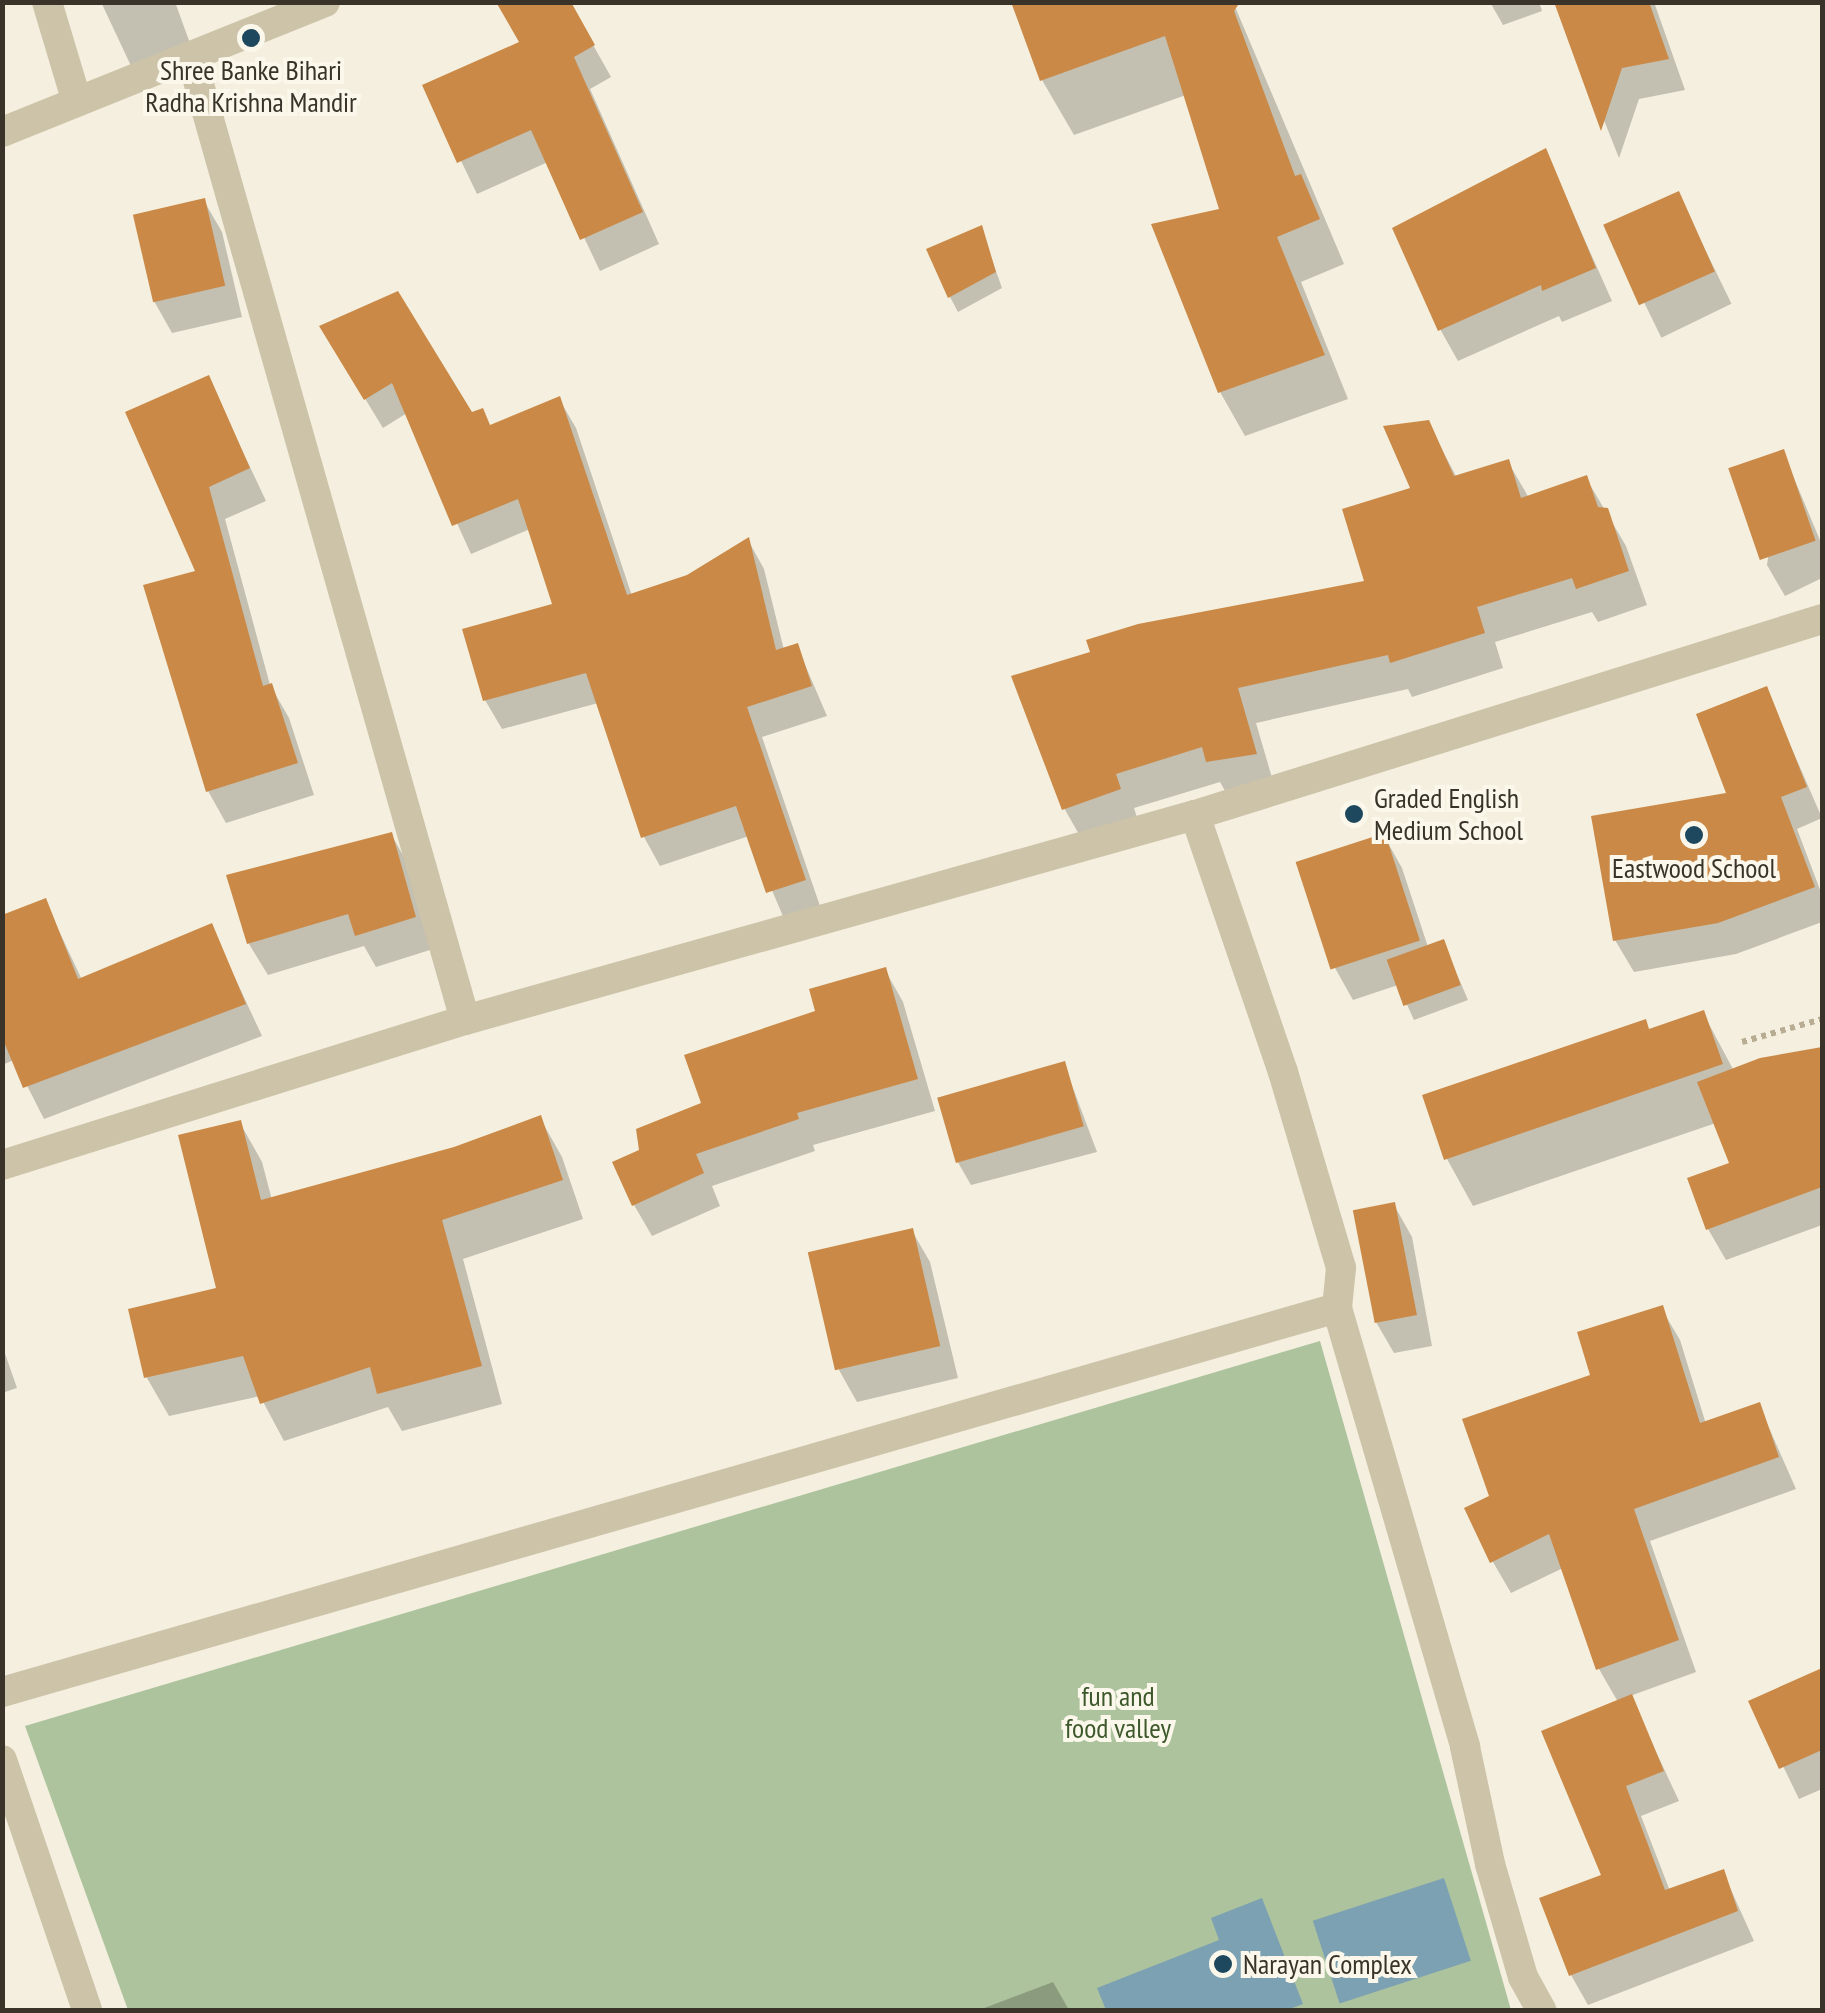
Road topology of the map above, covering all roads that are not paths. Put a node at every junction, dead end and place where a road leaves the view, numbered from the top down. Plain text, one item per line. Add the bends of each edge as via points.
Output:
1 (47, 2) edge
2 (326, 2) edge
3 (191, 56) junction
4 (77, 102) junction
5 (2, 132) edge
6 (1822, 618) edge
7 (1195, 815) junction
8 (465, 1020) junction
9 (2, 1165) edge
10 (1337, 1308) junction
11 (2, 1692) edge
12 (2, 1760) edge
13 (86, 2010) edge
14 (1540, 2010) edge

1 - 4 street
2 - 3 street
3 - 4 street
3 - 8 street
4 - 5 street
6 - 7 street
7 - 8 street
7 - 10 street via 1341,1268
8 - 9 street
10 - 11 street
10 - 14 street via 1465,1748 1523,1977
12 - 13 street

